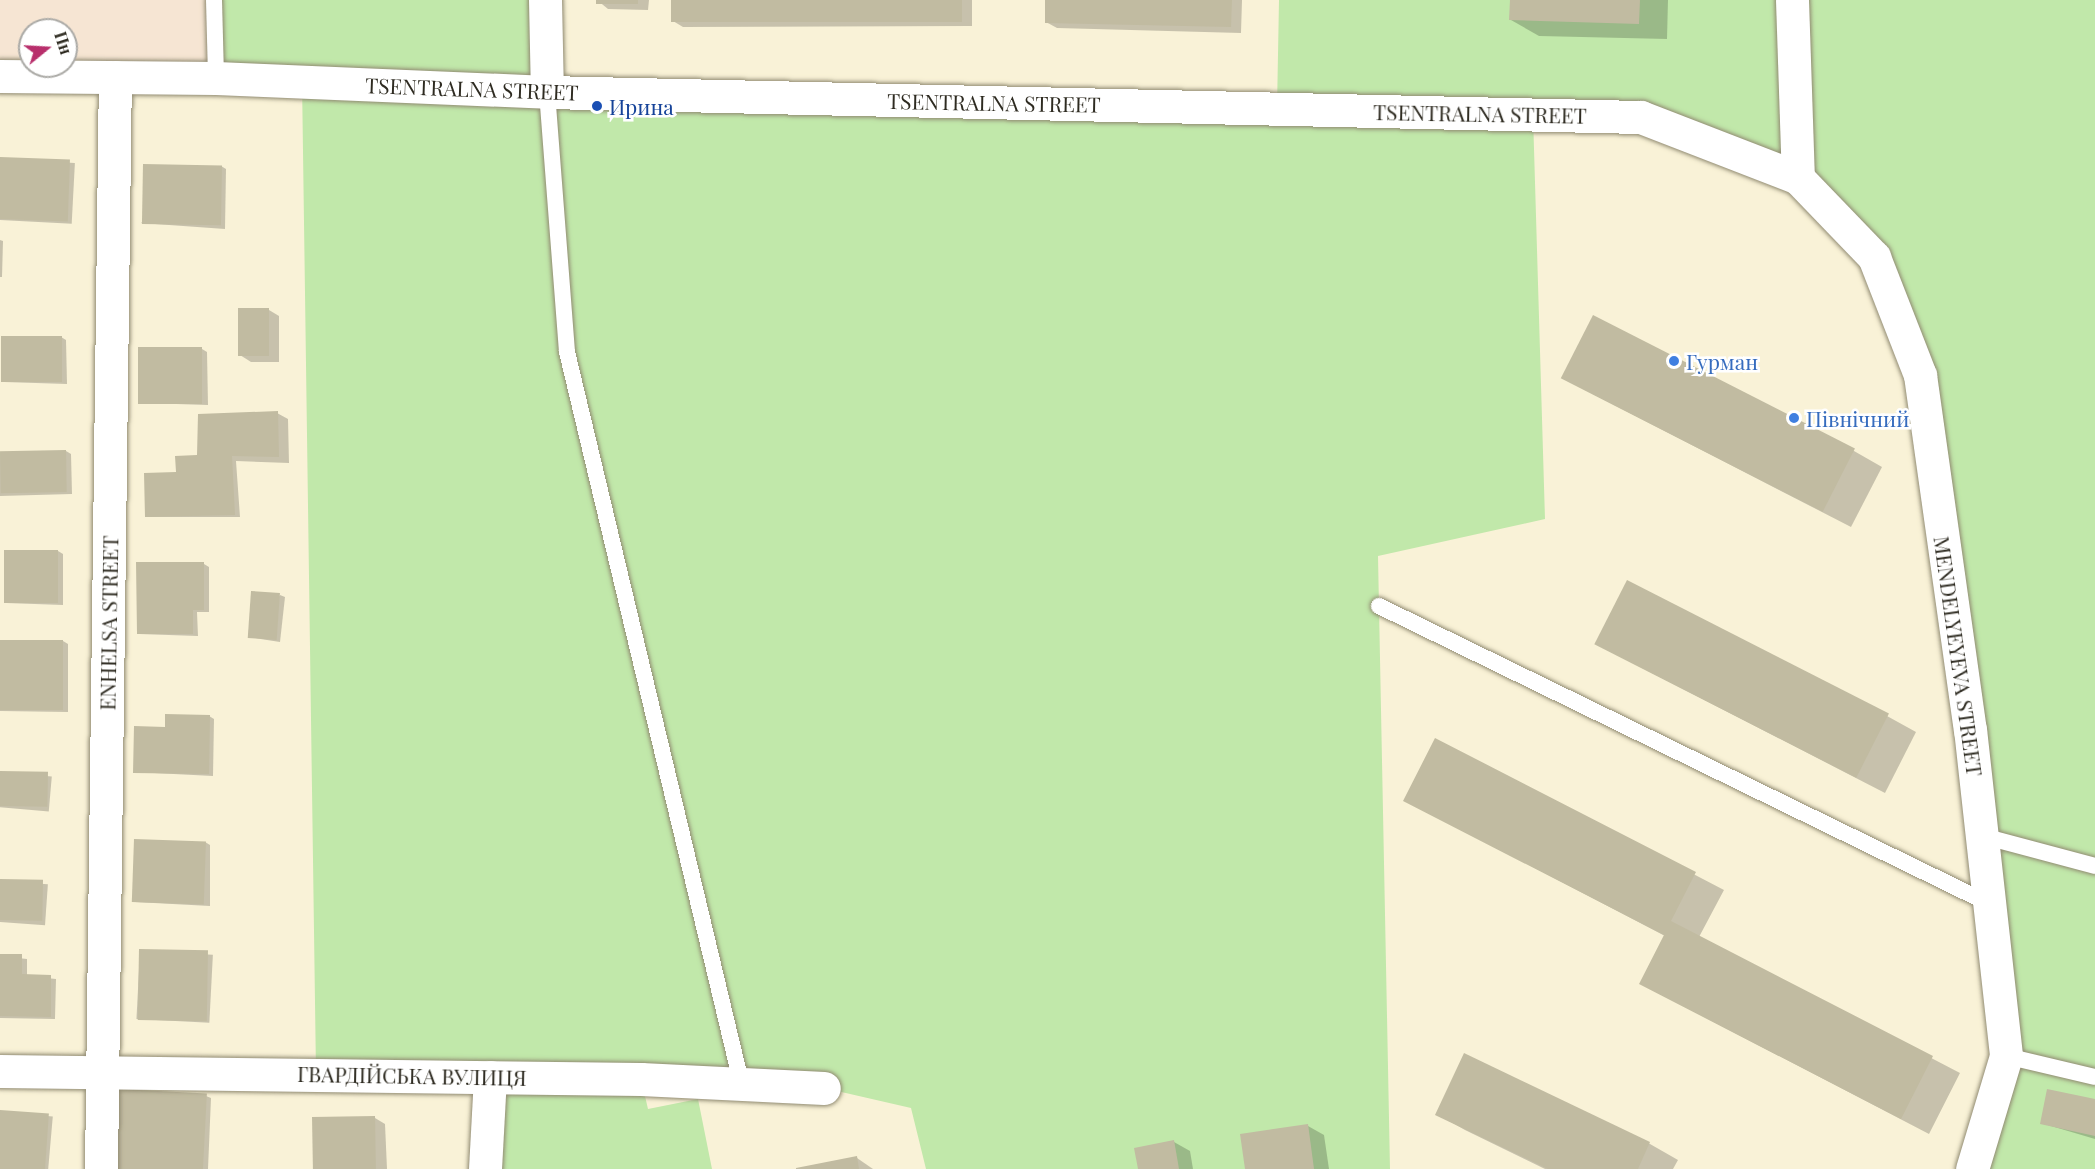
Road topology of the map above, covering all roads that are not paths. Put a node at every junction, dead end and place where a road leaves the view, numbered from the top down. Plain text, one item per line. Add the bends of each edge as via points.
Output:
1 (214, 0) edge
2 (545, 0) edge
3 (1792, 0) edge
4 (0, 76) edge
5 (115, 77) junction
6 (216, 78) junction
7 (547, 92) junction
8 (1798, 178) junction
9 (1379, 606) dead end
10 (1983, 836) junction
11 (2095, 866) edge
12 (1990, 904) junction
13 (2006, 1056) junction
14 (0, 1071) edge
15 (103, 1072) junction
16 (490, 1077) junction
17 (2095, 1077) edge
18 (741, 1082) junction
19 (824, 1088) dead end
20 (101, 1169) edge
21 (485, 1169) edge
22 (1972, 1169) edge

1 - 6 lane
2 - 7 street
3 - 8 street
4 - 5 street, TSENTRALNA STREET
5 - 6 street, TSENTRALNA STREET
5 - 15 street, ENHELSA STREET
6 - 7 street, TSENTRALNA STREET
7 - 8 street, TSENTRALNA STREET via 1641,117
7 - 18 lane via 567,352
8 - 10 street, MENDELYEYEVA STREET via 1874,257 1920,375
9 - 12 lane
10 - 11 lane
10 - 12 street, MENDELYEYEVA STREET
12 - 13 street, MENDELYEYEVA STREET
13 - 17 lane
13 - 22 street, MENDELYEYEVA STREET
14 - 15 street, ГВАРДІЙСЬКА ВУЛИЦЯ
15 - 16 street, ГВАРДІЙСЬКА ВУЛИЦЯ
15 - 20 street, ENHELSA STREET
16 - 18 street, ГВАРДІЙСЬКА ВУЛИЦЯ
16 - 21 street
18 - 19 street, ГВАРДІЙСЬКА ВУЛИЦЯ

